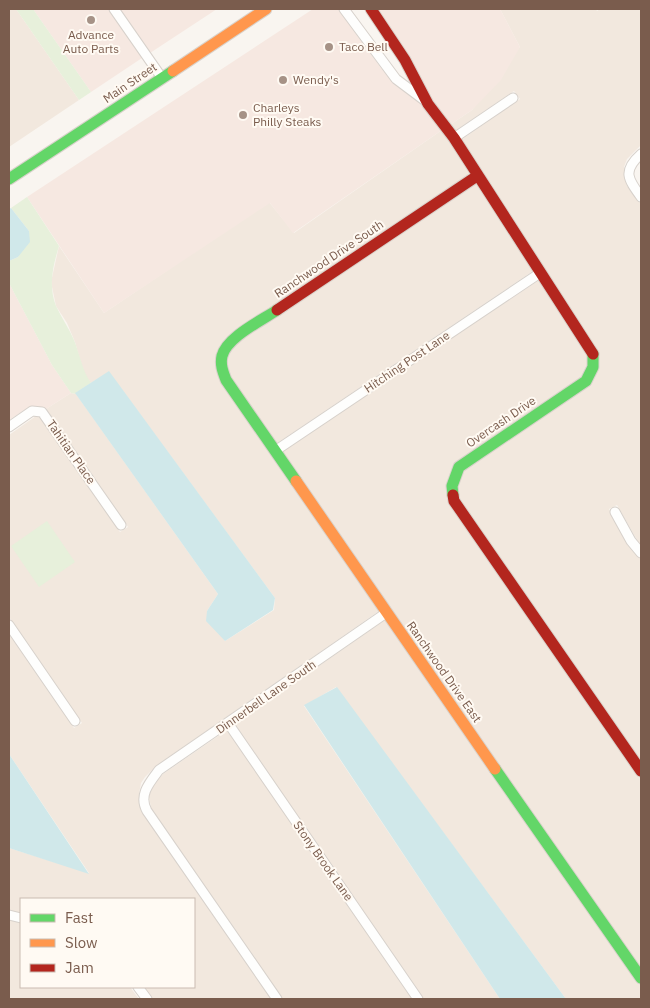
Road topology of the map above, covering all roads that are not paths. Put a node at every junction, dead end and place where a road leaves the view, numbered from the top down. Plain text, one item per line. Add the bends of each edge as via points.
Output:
1 (114, 9) edge
2 (266, 9) edge
3 (344, 9) edge
4 (371, 9) edge
5 (162, 78) junction
6 (514, 98) dead end
7 (428, 104) junction
8 (454, 138) junction
9 (641, 154) edge
10 (477, 176) junction
11 (9, 179) edge
12 (641, 197) edge
13 (540, 273) junction
14 (226, 380) joint
15 (9, 427) edge
16 (275, 450) junction
17 (616, 512) dead end
18 (121, 525) dead end
19 (641, 553) edge
20 (386, 613) junction
21 (9, 625) edge
22 (75, 721) dead end
23 (228, 723) junction
24 (641, 771) edge
25 (641, 978) edge
26 (139, 988) edge
27 (147, 999) edge
28 (277, 999) edge
29 (418, 999) edge

1 - 5 street
2 - 5 street, Main Street
3 - 7 street, Overcash Drive via 396,79
4 - 7 street, Overcash Drive via 405,60
5 - 11 street, Main Street
6 - 8 street
7 - 8 street, Overcash Drive
8 - 10 street, Overcash Drive
9 - 12 street via 632,164 629,174
10 - 13 street, Overcash Drive
10 - 14 street, Ranchwood Drive South via 235,338 225,347 222,357
13 - 16 street, Hitching Post Lane
13 - 24 street, Overcash Drive via 591,346 593,369 581,385 459,467 452,486 454,501
14 - 16 street, Ranchwood Drive East
15 - 18 street, Tahitian Place via 32,411 42,412
16 - 20 street, Ranchwood Drive East
17 - 19 street
20 - 23 street, Dinnerbell Lane South
20 - 25 street, Ranchwood Drive East
21 - 22 street
23 - 28 street, Dinnerbell Lane South via 159,770 148,783 144,807
23 - 29 street, Stony Brook Lane
26 - 27 street

